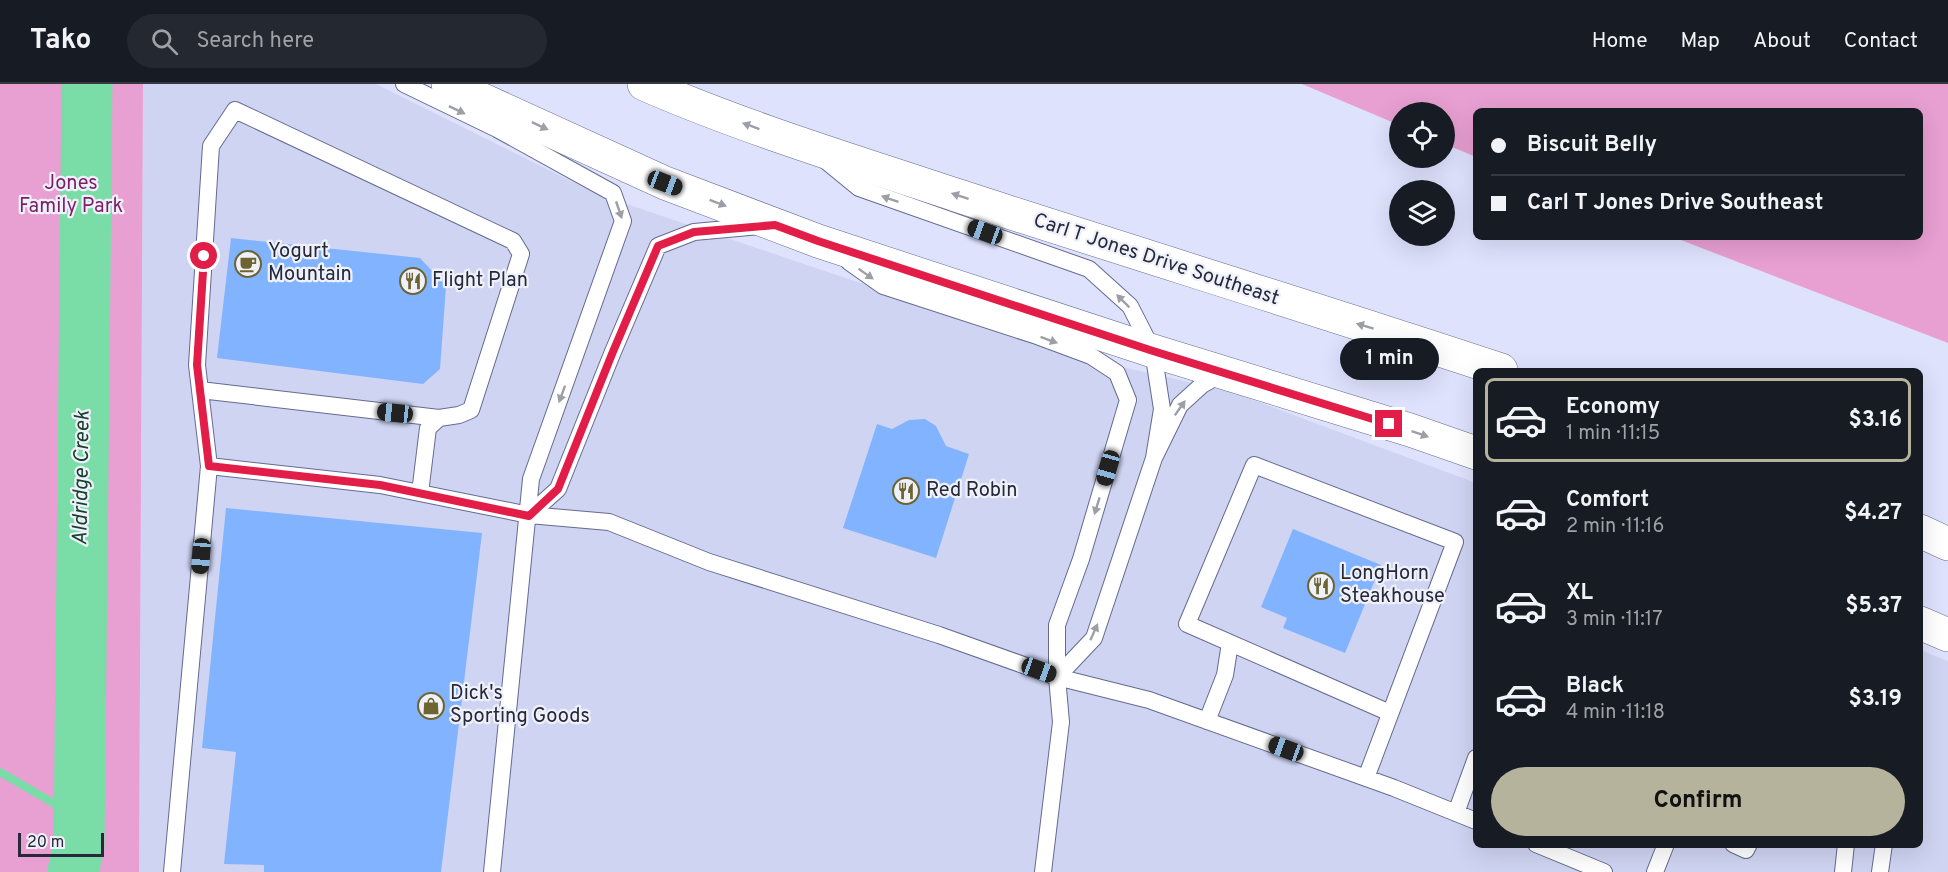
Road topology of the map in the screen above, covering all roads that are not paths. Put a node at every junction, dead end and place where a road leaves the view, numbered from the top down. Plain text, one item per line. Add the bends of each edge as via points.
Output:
1 (404, 84) edge
2 (448, 84) edge
3 (644, 84) edge
4 (806, 146) junction
5 (775, 225) junction
6 (818, 241) junction
7 (1153, 351) junction
8 (1495, 368) edge
9 (1224, 373) junction
10 (200, 390) junction
11 (438, 418) junction
12 (1473, 452) edge
13 (1154, 458) junction
14 (209, 466) junction
15 (420, 493) junction
16 (529, 516) junction
17 (1923, 532) edge
18 (1948, 544) edge
19 (1923, 624) edge
20 (1948, 635) edge
21 (1230, 643) junction
22 (1058, 677) junction
23 (1390, 713) junction
24 (1207, 721) junction
25 (1473, 766) edge
26 (1366, 778) junction
27 (1456, 813) junction
28 (1473, 820) edge
29 (1546, 848) edge
30 (1664, 848) edge
31 (1846, 848) edge
32 (1883, 848) edge
33 (172, 872) edge
34 (492, 872) edge
35 (1043, 872) edge
36 (1604, 872) edge
37 (1655, 872) edge
38 (1843, 872) edge
39 (1880, 872) edge

1 -> 16 lane via 497,129 613,193 623,221 531,479
2 -> 5 main road via 665,183
4 -> 3 main road, Carl T Jones Drive Southeast
7 -> 4 lane via 1130,306 1089,269 860,188
8 -> 4 main road, Carl T Jones Drive Southeast
5 - 6 main road
5 - 16 lane via 694,232 658,246 558,489
6 - 7 main road
6 -> 22 lane via 884,286 1091,356 1117,373 1128,400 1081,559 1057,625
7 - 9 main road
7 - 13 lane via 1162,409
9 -> 12 main road
13 -> 9 lane via 1180,405 1202,385
10 - 11 lane
10 - 11 lane via 197,365 211,146 235,111 513,241 521,254 471,410
10 - 14 lane
11 - 15 lane via 428,428
22 -> 13 lane via 1094,638
14 - 15 lane
14 - 33 lane
15 - 16 lane
16 - 22 lane via 609,522 709,562
16 - 34 lane
17 - 18 main road
19 - 20 main road
21 - 23 lane
21 - 23 lane via 1187,624 1254,465 1455,542
21 - 24 lane via 1225,675
22 - 24 lane via 1149,700
22 - 35 lane via 1061,722
23 - 26 lane
24 - 26 lane
25 - 27 lane
26 - 27 lane
27 - 28 lane
29 - 36 lane
30 - 37 lane
31 - 38 lane
32 - 39 lane

